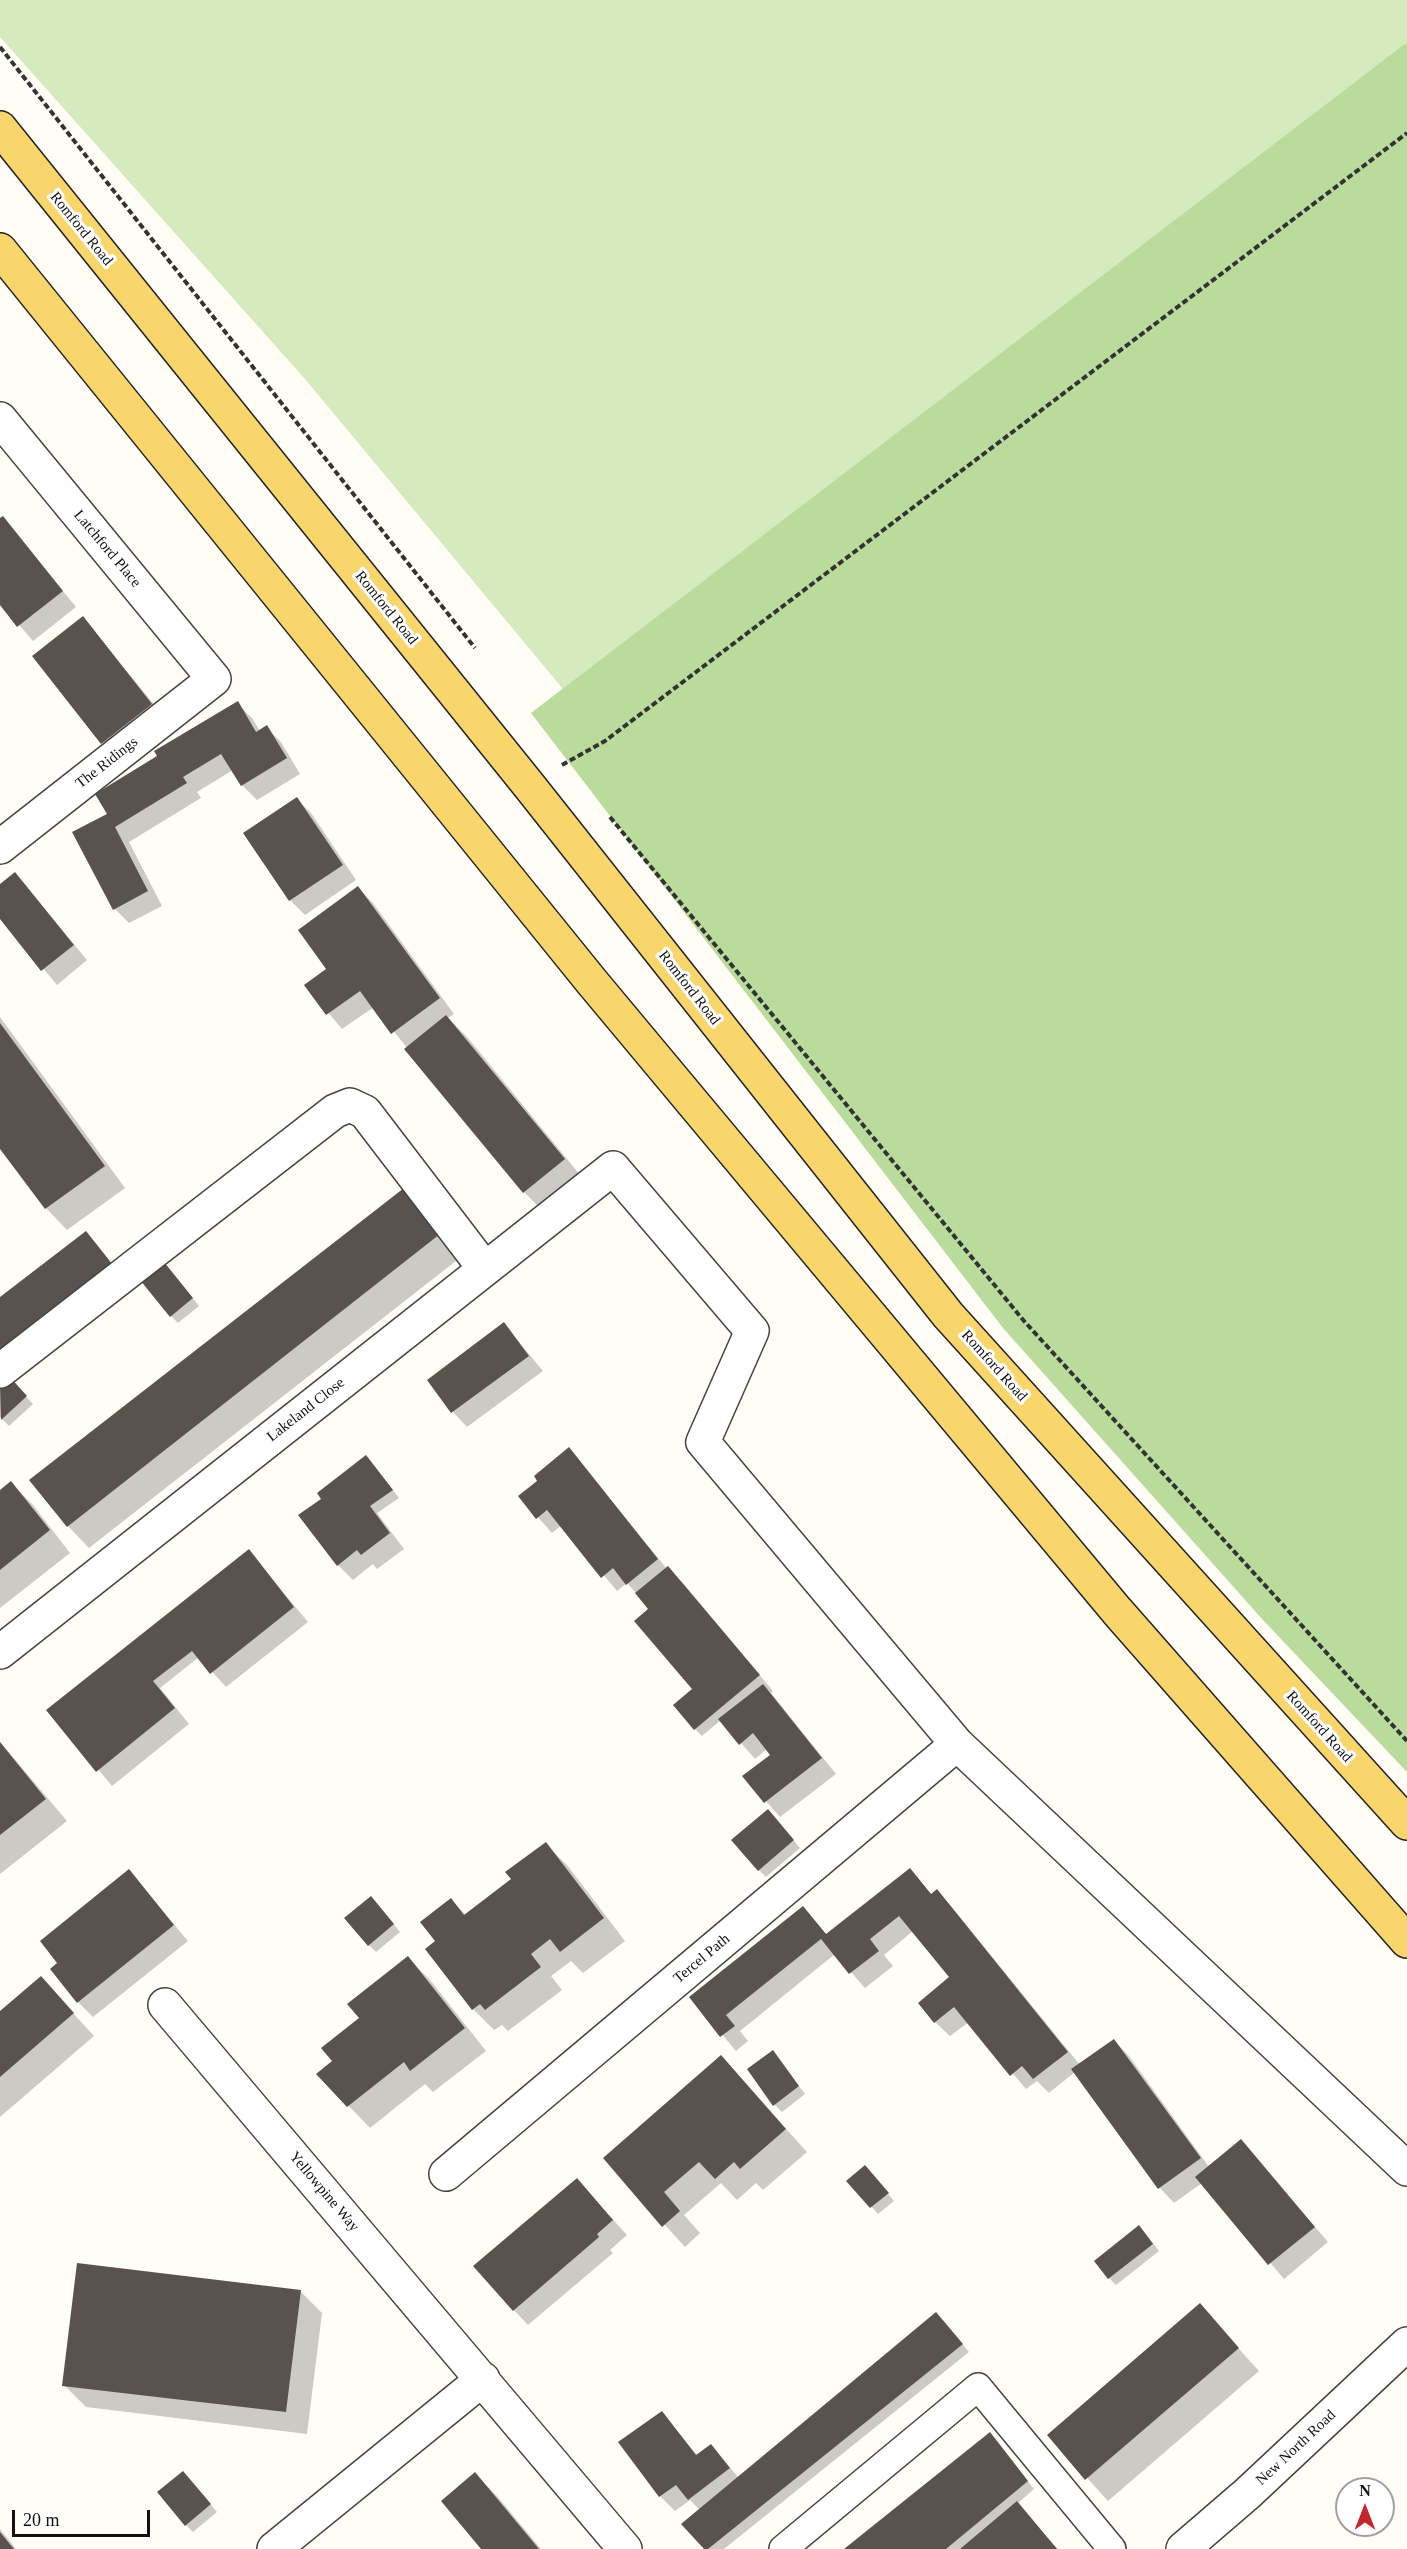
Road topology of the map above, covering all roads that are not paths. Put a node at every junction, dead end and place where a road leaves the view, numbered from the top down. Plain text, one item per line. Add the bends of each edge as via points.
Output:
1 (0, 128) edge
2 (0, 250) edge
3 (0, 419) edge
4 (214, 679) joint
5 (0, 847) edge
6 (485, 1269) junction
7 (0, 1371) edge
8 (0, 1652) edge
9 (957, 1744) junction
10 (1407, 1823) edge
11 (1407, 1941) edge
12 (165, 2005) dead end
13 (1407, 2169) edge
14 (446, 2174) dead end
15 (1407, 2344) edge
16 (483, 2379) junction
17 (274, 2549) edge
18 (625, 2549) edge
19 (783, 2549) edge
20 (1112, 2549) edge
21 (1183, 2549) edge

1 - 10 main road, Romford Road via 531,788 948,1315
2 - 11 main road via 592,982 1117,1611
3 - 4 street, Latchford Place
4 - 5 street, The Ridings
6 - 7 street via 365,1112 350,1105 335,1111
6 - 8 street, Lakeland Close
6 - 9 street, Lakeland Close via 613,1168 752,1331 703,1442
9 - 13 street
9 - 14 street, Tercel Path
12 - 16 street, Yellowpine Way
15 - 21 street, New North Road
16 - 17 street
16 - 18 street, Yellowpine Way
19 - 20 lane via 978,2387

